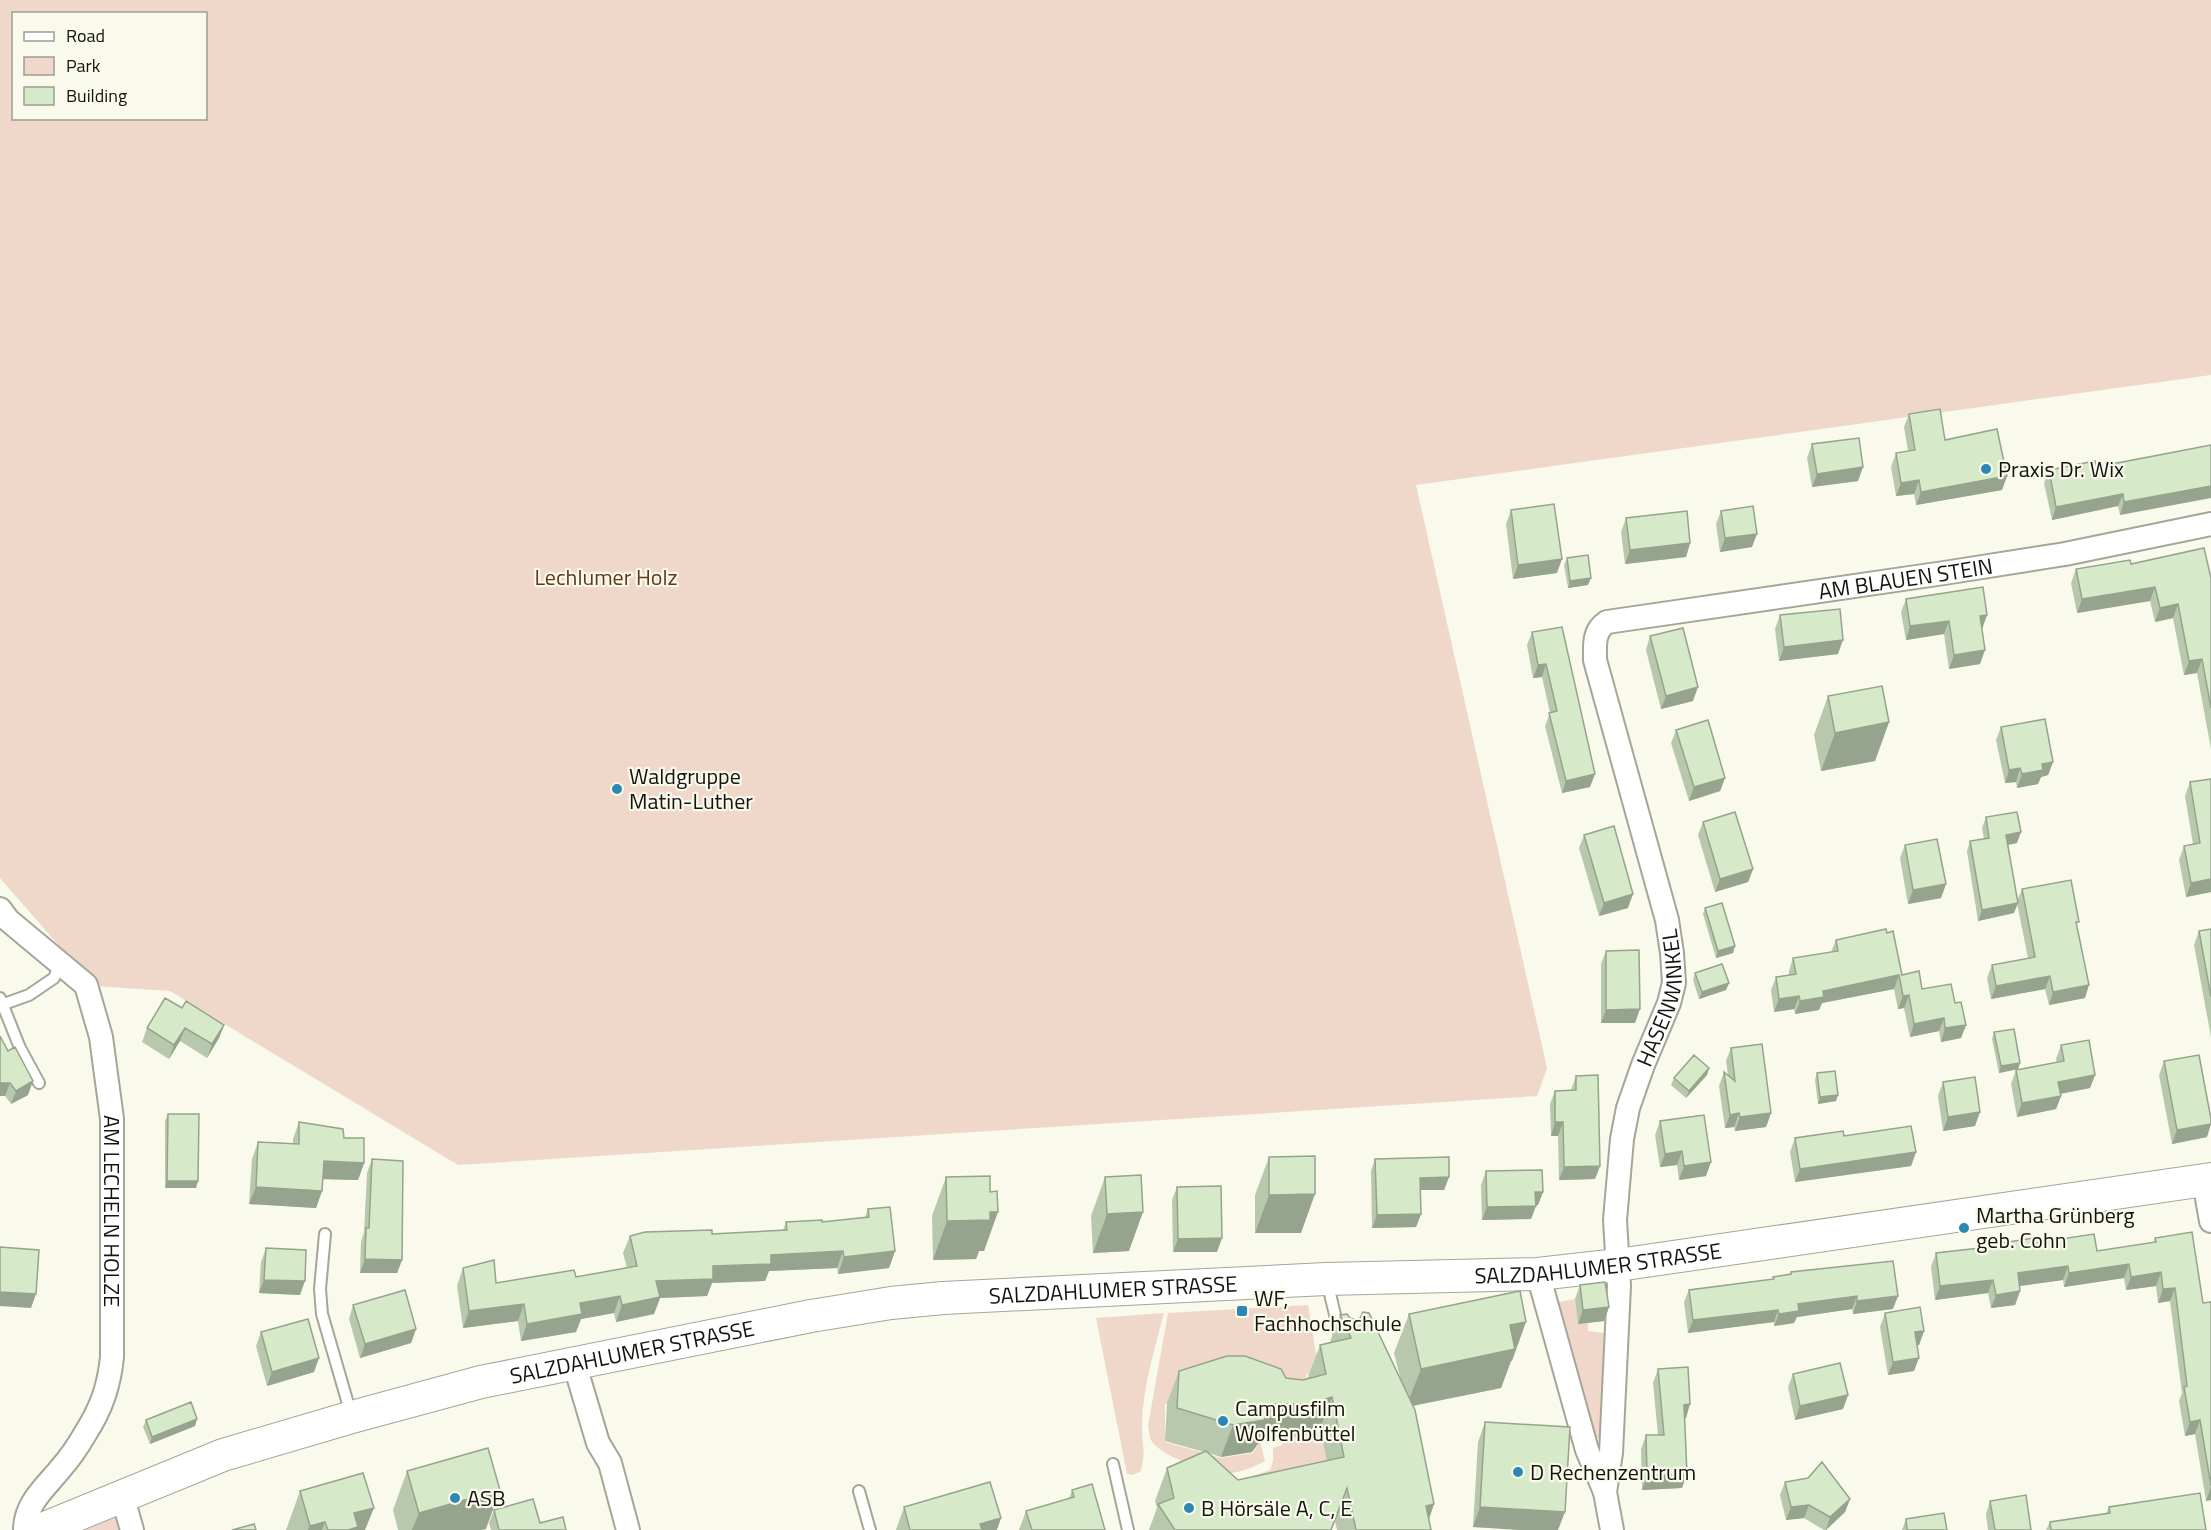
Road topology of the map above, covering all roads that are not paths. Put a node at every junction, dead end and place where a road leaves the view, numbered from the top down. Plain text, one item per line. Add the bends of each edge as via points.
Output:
1 (2211, 524) edge
2 (1600, 627) joint
3 (0, 909) edge
4 (60, 964) junction
5 (2, 1001) edge
6 (39, 1083) dead end
7 (2208, 1180) edge
8 (2211, 1221) edge
9 (325, 1234) dead end
10 (1618, 1265) junction
11 (1538, 1274) junction
12 (1326, 1279) junction
13 (1342, 1345) edge
14 (574, 1362) junction
15 (352, 1417) junction
16 (1113, 1464) dead end
17 (859, 1491) dead end
18 (1605, 1492) junction
19 (122, 1495) junction
20 (25, 1530) edge
21 (40, 1530) edge
22 (132, 1530) edge
23 (627, 1530) edge
24 (870, 1530) edge
25 (1128, 1530) edge
26 (1612, 1530) edge

1 - 2 street, AM BLAUEN STEIN via 2065,554 1607,622
2 - 10 street, HASENWINKEL via 1594,640 1595,660 1667,920 1674,983 1626,1118 1615,1220
3 - 4 street, AM LECHELN HOLZE
4 - 5 lane via 54,978 28,995
4 - 20 street, AM LECHELN HOLZE via 86,985 102,1049 112,1119 112,1357 109,1384 99,1411 30,1506
5 - 6 lane
7 - 8 street
7 - 10 main road, SALZDAHLUMER STRASSE
9 - 15 lane via 322,1314
10 - 11 main road, SALZDAHLUMER STRASSE
10 - 18 street, HASENWINKEL via 1611,1453
11 - 12 main road, SALZDAHLUMER STRASSE
11 - 18 street via 1587,1450
12 - 13 lane
12 - 14 main road, SALZDAHLUMER STRASSE via 891,1303
14 - 15 main road, SALZDAHLUMER STRASSE
14 - 23 street via 598,1443 610,1463
15 - 19 main road, SALZDAHLUMER STRASSE via 223,1455
16 - 25 lane
17 - 24 lane
18 - 26 street
19 - 21 main road, SALZDAHLUMER STRASSE
19 - 22 street

